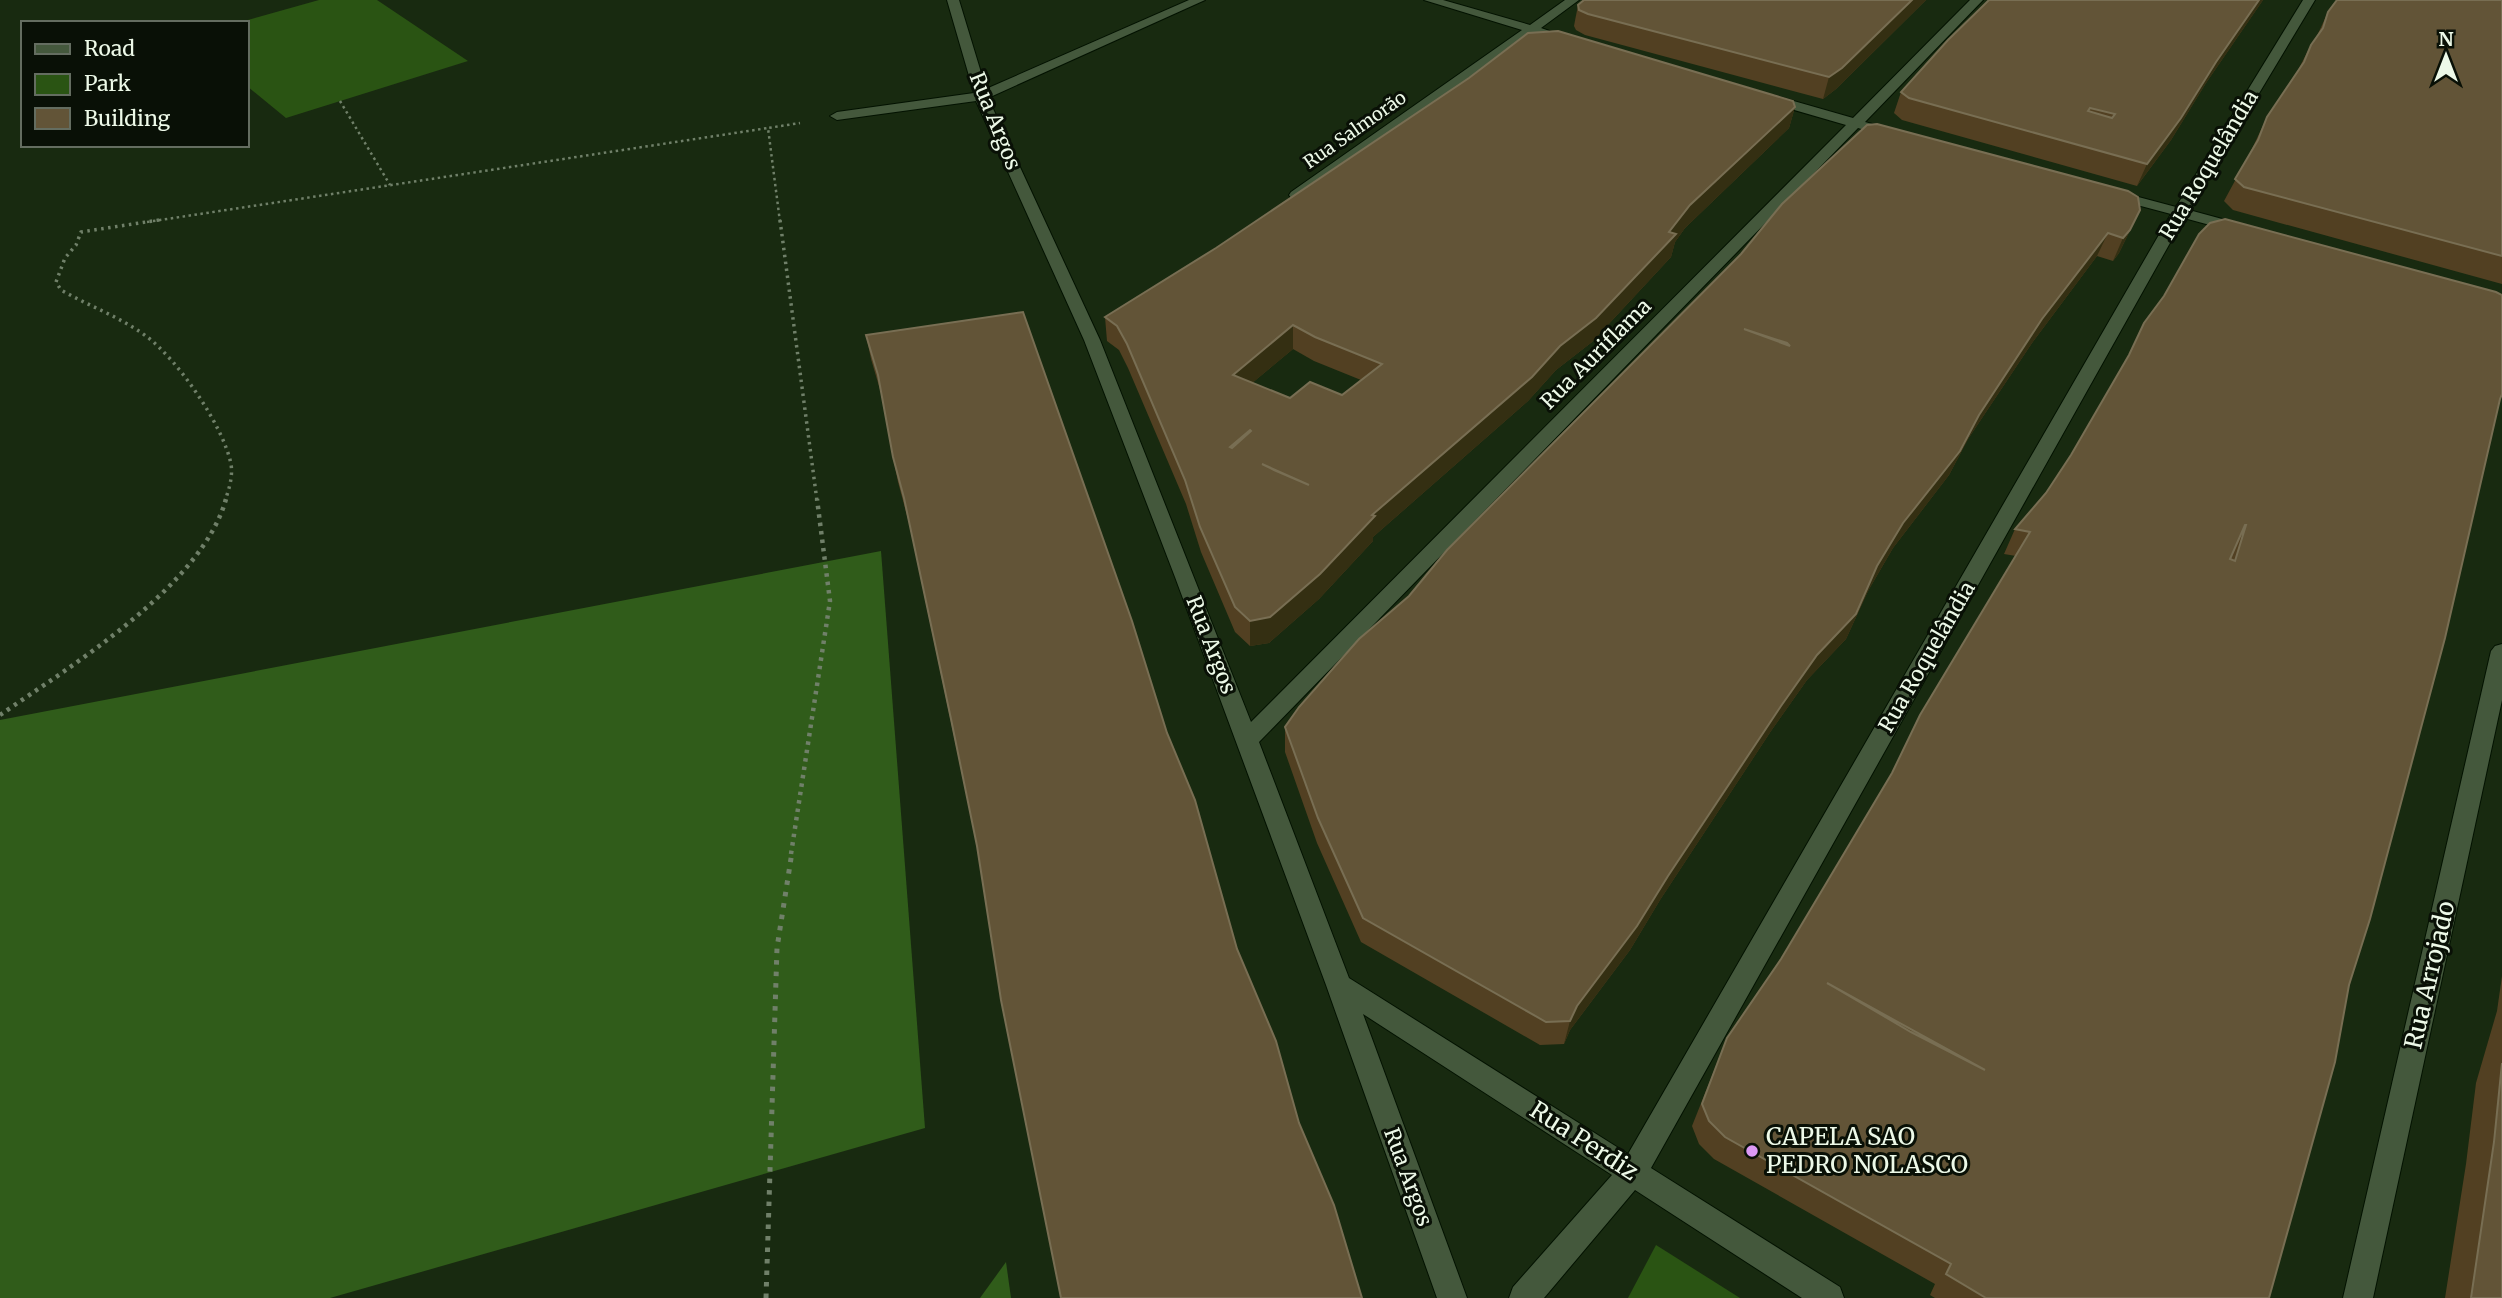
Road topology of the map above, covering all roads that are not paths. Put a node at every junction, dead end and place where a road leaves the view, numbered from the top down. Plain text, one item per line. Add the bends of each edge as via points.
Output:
1 (953, 0) edge
2 (1199, 0) edge
3 (1430, 0) edge
4 (1573, 0) edge
5 (1977, 0) edge
6 (2309, 0) edge
7 (1531, 29) junction
8 (1583, 44) edge
9 (1752, 93) edge
10 (981, 96) junction
11 (837, 116) road end
12 (1856, 124) junction
13 (1907, 138) edge
14 (2102, 191) edge
15 (1283, 204) edge
16 (2180, 212) junction
17 (2260, 234) edge
18 (2502, 651) edge
19 (1247, 740) junction
20 (1339, 985) junction
21 (1633, 1172) junction
22 (1452, 1298) edge
23 (1524, 1298) edge
24 (1829, 1298) edge
25 (2358, 1298) edge

1 - 10 street, Rua Argos
2 - 10 street
3 - 7 street
4 - 7 street, Rua Salmorão
5 - 12 street, Rua Auriflama
6 - 16 street, Rua Roquelândia
7 - 8 street
7 - 15 street, Rua Salmorão
9 - 12 street
10 - 11 street
10 - 19 street, Rua Argos via 1098,336
12 - 13 street
12 - 19 street, Rua Auriflama
14 - 16 street
16 - 17 street
16 - 21 street, Rua Roquelândia
18 - 25 street, Rua Arrojado
19 - 20 street, Rua Argos
20 - 21 street, Rua Perdiz
20 - 22 street, Rua Argos
21 - 23 street, Rua Roquelândia
21 - 24 street, Rua Perdiz

